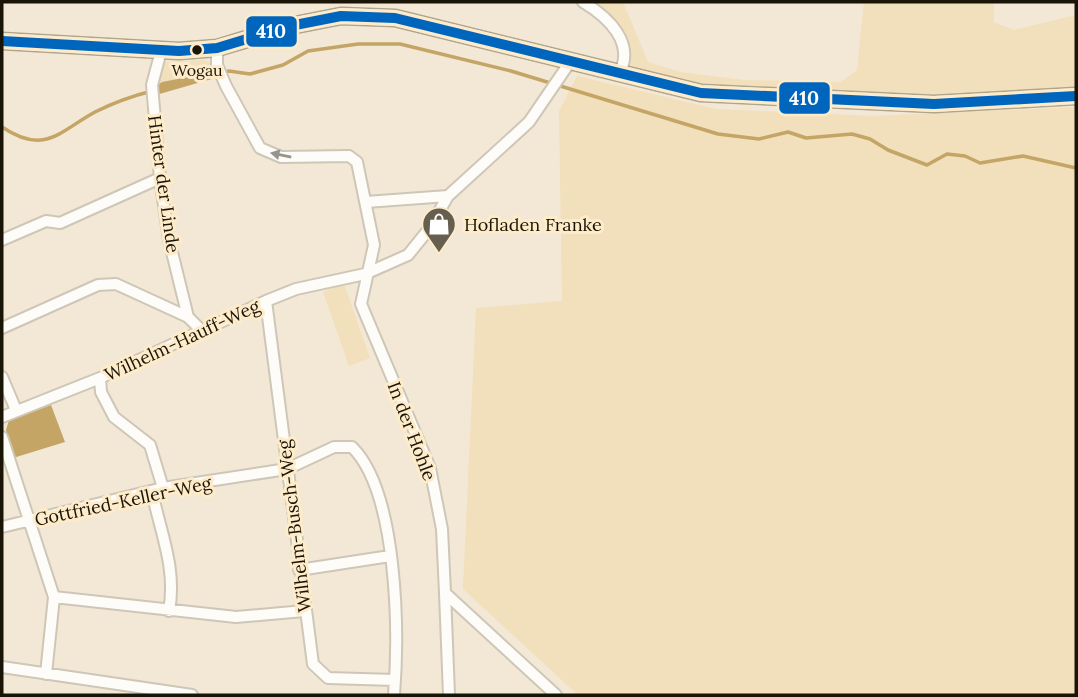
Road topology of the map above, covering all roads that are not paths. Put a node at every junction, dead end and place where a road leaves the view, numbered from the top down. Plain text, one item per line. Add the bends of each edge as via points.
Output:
1 (583, 2) edge
2 (2, 41) edge
3 (217, 48) junction
4 (161, 51) junction
5 (566, 69) junction
6 (619, 74) junction
7 (1076, 96) edge
8 (160, 178) junction
9 (449, 196) junction
10 (366, 202) junction
11 (2, 240) edge
12 (365, 274) junction
13 (266, 301) junction
14 (188, 317) junction
15 (2, 328) edge
16 (201, 330) junction
17 (2, 377) edge
18 (100, 377) junction
19 (16, 410) junction
20 (2, 417) edge
21 (2, 437) edge
22 (287, 469) junction
23 (157, 490) junction
24 (29, 521) junction
25 (2, 527) edge
26 (390, 556) junction
27 (299, 570) junction
28 (446, 593) junction
29 (54, 597) junction
30 (169, 611) junction
31 (304, 611) junction
32 (2, 667) edge
33 (46, 674) junction
34 (395, 680) junction
35 (192, 695) edge
36 (394, 695) edge
37 (449, 695) edge
38 (556, 695) edge

1 - 6 street via 621,36 624,51
2 - 4 main road
3 - 4 main road
3 - 5 main road via 341,16 395,18 445,27
10 -> 3 street, In der Hohle via 358,162 349,156 281,157 260,148 226,86 217,65
4 - 8 street, Hinter der Linde via 152,90
5 - 6 main road
5 - 9 street, Wilhelm-Hauff-Weg via 550,96 510,140
6 - 7 main road via 701,93 765,98 934,104
8 - 11 street via 60,223 46,220
8 - 14 street, Hinter der Linde
9 - 10 street
9 - 12 street, Wilhelm-Hauff-Weg via 408,255
10 - 12 street, In der Hohle via 374,245
12 - 13 street, Wilhelm-Hauff-Weg via 296,289
12 - 28 street, In der Hohle via 361,304 429,468 442,529
13 - 16 street, Wilhelm-Hauff-Weg
13 - 22 street, Wilhelm-Busch-Weg
14 - 15 street via 116,284 98,285
14 - 16 street
16 - 18 street, Wilhelm-Hauff-Weg
17 - 19 street
18 - 19 street, Wilhelm-Hauff-Weg
18 - 23 street via 114,416 150,446
19 - 20 street, Wilhelm-Hauff-Weg
21 - 24 street
22 - 23 street, Gottfried-Keller-Weg
22 - 26 street, Gottfried-Keller-Weg via 334,447 352,447 366,461
22 - 27 street, Wilhelm-Busch-Weg
23 - 24 street, Gottfried-Keller-Weg
23 - 30 street via 159,529 166,539 173,589
24 - 25 street, Gottfried-Keller-Weg
24 - 29 street
26 - 27 street
26 - 34 street, Gottfried-Keller-Weg
27 - 31 street, Wilhelm-Busch-Weg
28 - 37 street, In der Hohle
28 - 38 street
29 - 30 street
29 - 33 street
30 - 31 street via 236,617
31 - 34 street, Wilhelm-Busch-Weg via 313,664 328,678
32 - 33 street
33 - 35 street
34 - 36 street, Gottfried-Keller-Weg

